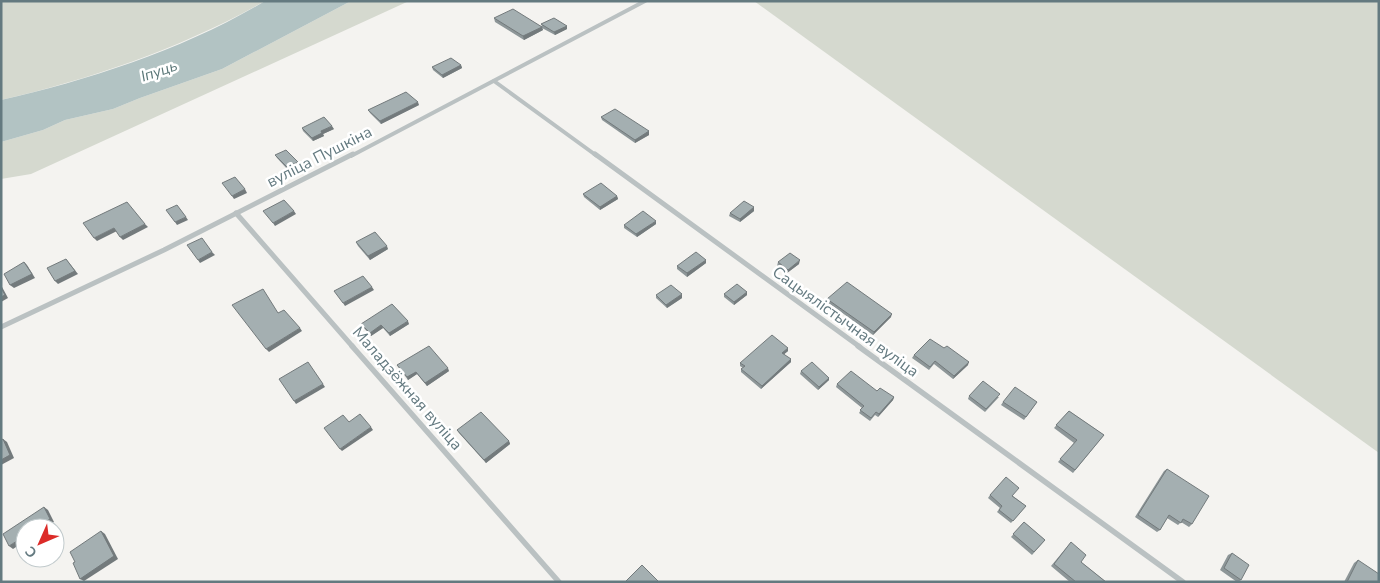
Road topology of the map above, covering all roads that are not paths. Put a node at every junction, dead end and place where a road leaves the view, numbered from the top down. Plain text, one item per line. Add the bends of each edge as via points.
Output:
1 (645, 1) edge
2 (494, 80) junction
3 (236, 213) junction
4 (1, 327) edge
5 (559, 582) edge
6 (1183, 582) edge

1 - 2 street, вуліца Пушкіна
2 - 3 street, вуліца Пушкіна
2 - 6 street, Сацыялістычная вуліца
3 - 4 street, вуліца Пушкіна
3 - 5 street, Маладзёжная вуліца

